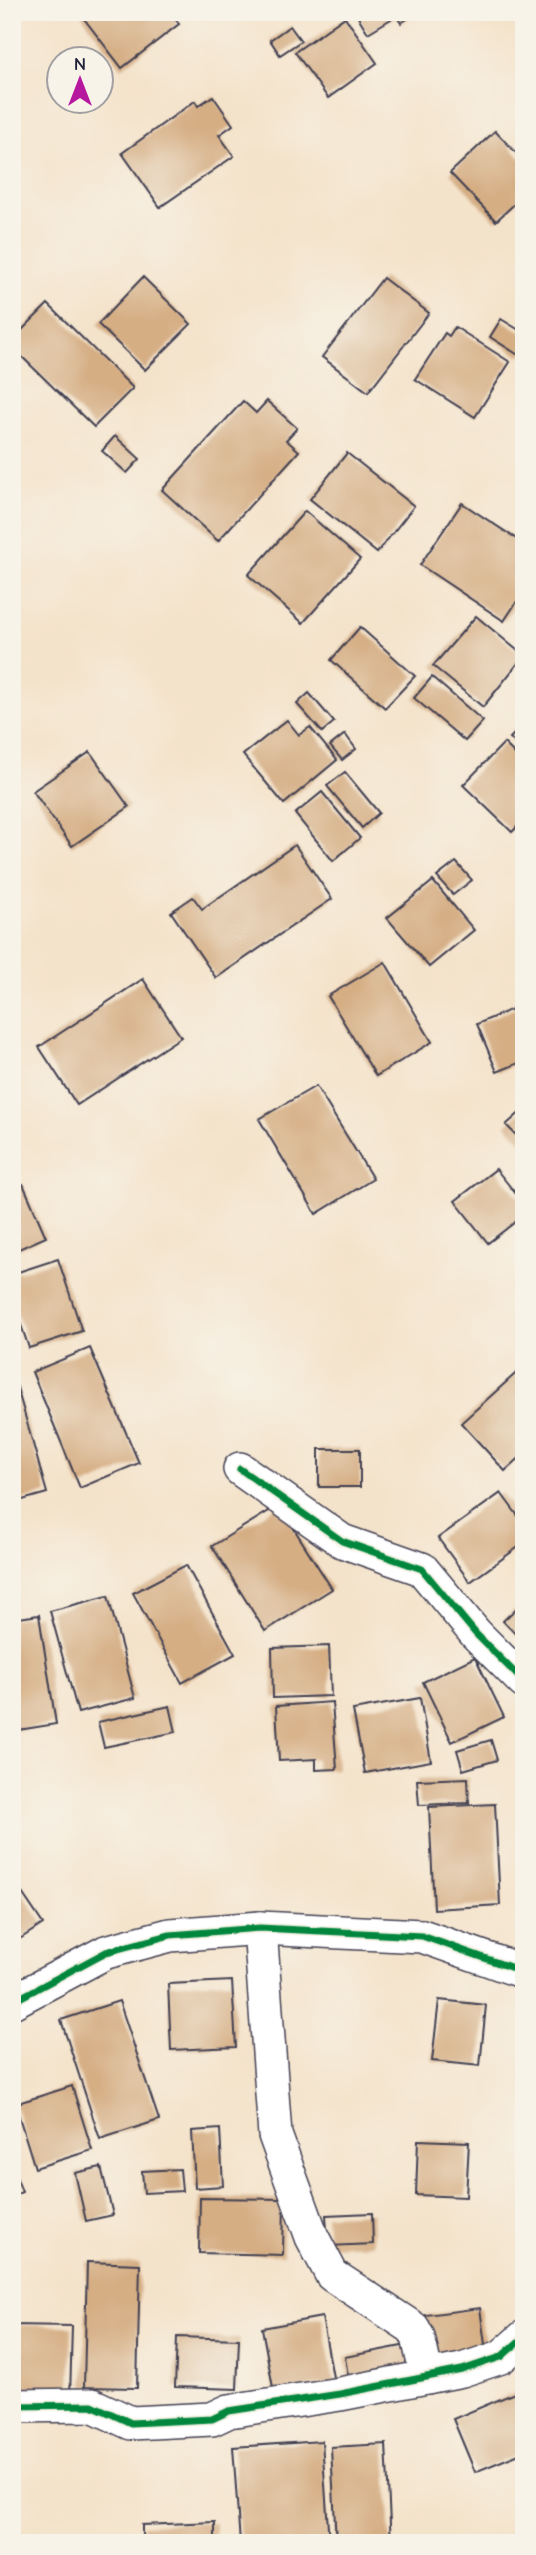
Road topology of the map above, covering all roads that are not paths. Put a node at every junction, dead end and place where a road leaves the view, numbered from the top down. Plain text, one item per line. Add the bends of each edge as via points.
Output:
1 (240, 1469) dead end
2 (524, 1682) edge
3 (260, 1928) junction
4 (524, 1972) edge
5 (12, 2002) edge
6 (524, 2337) edge
7 (427, 2377) junction
8 (12, 2406) edge

1 - 2 street via 342,1541 422,1569
3 - 4 street via 422,1936
3 - 5 street via 170,1935 106,1952
3 - 7 street via 275,2135 293,2186 332,2275 413,2328
6 - 7 street via 501,2357
7 - 8 street via 229,2411 212,2419 131,2423 92,2405

